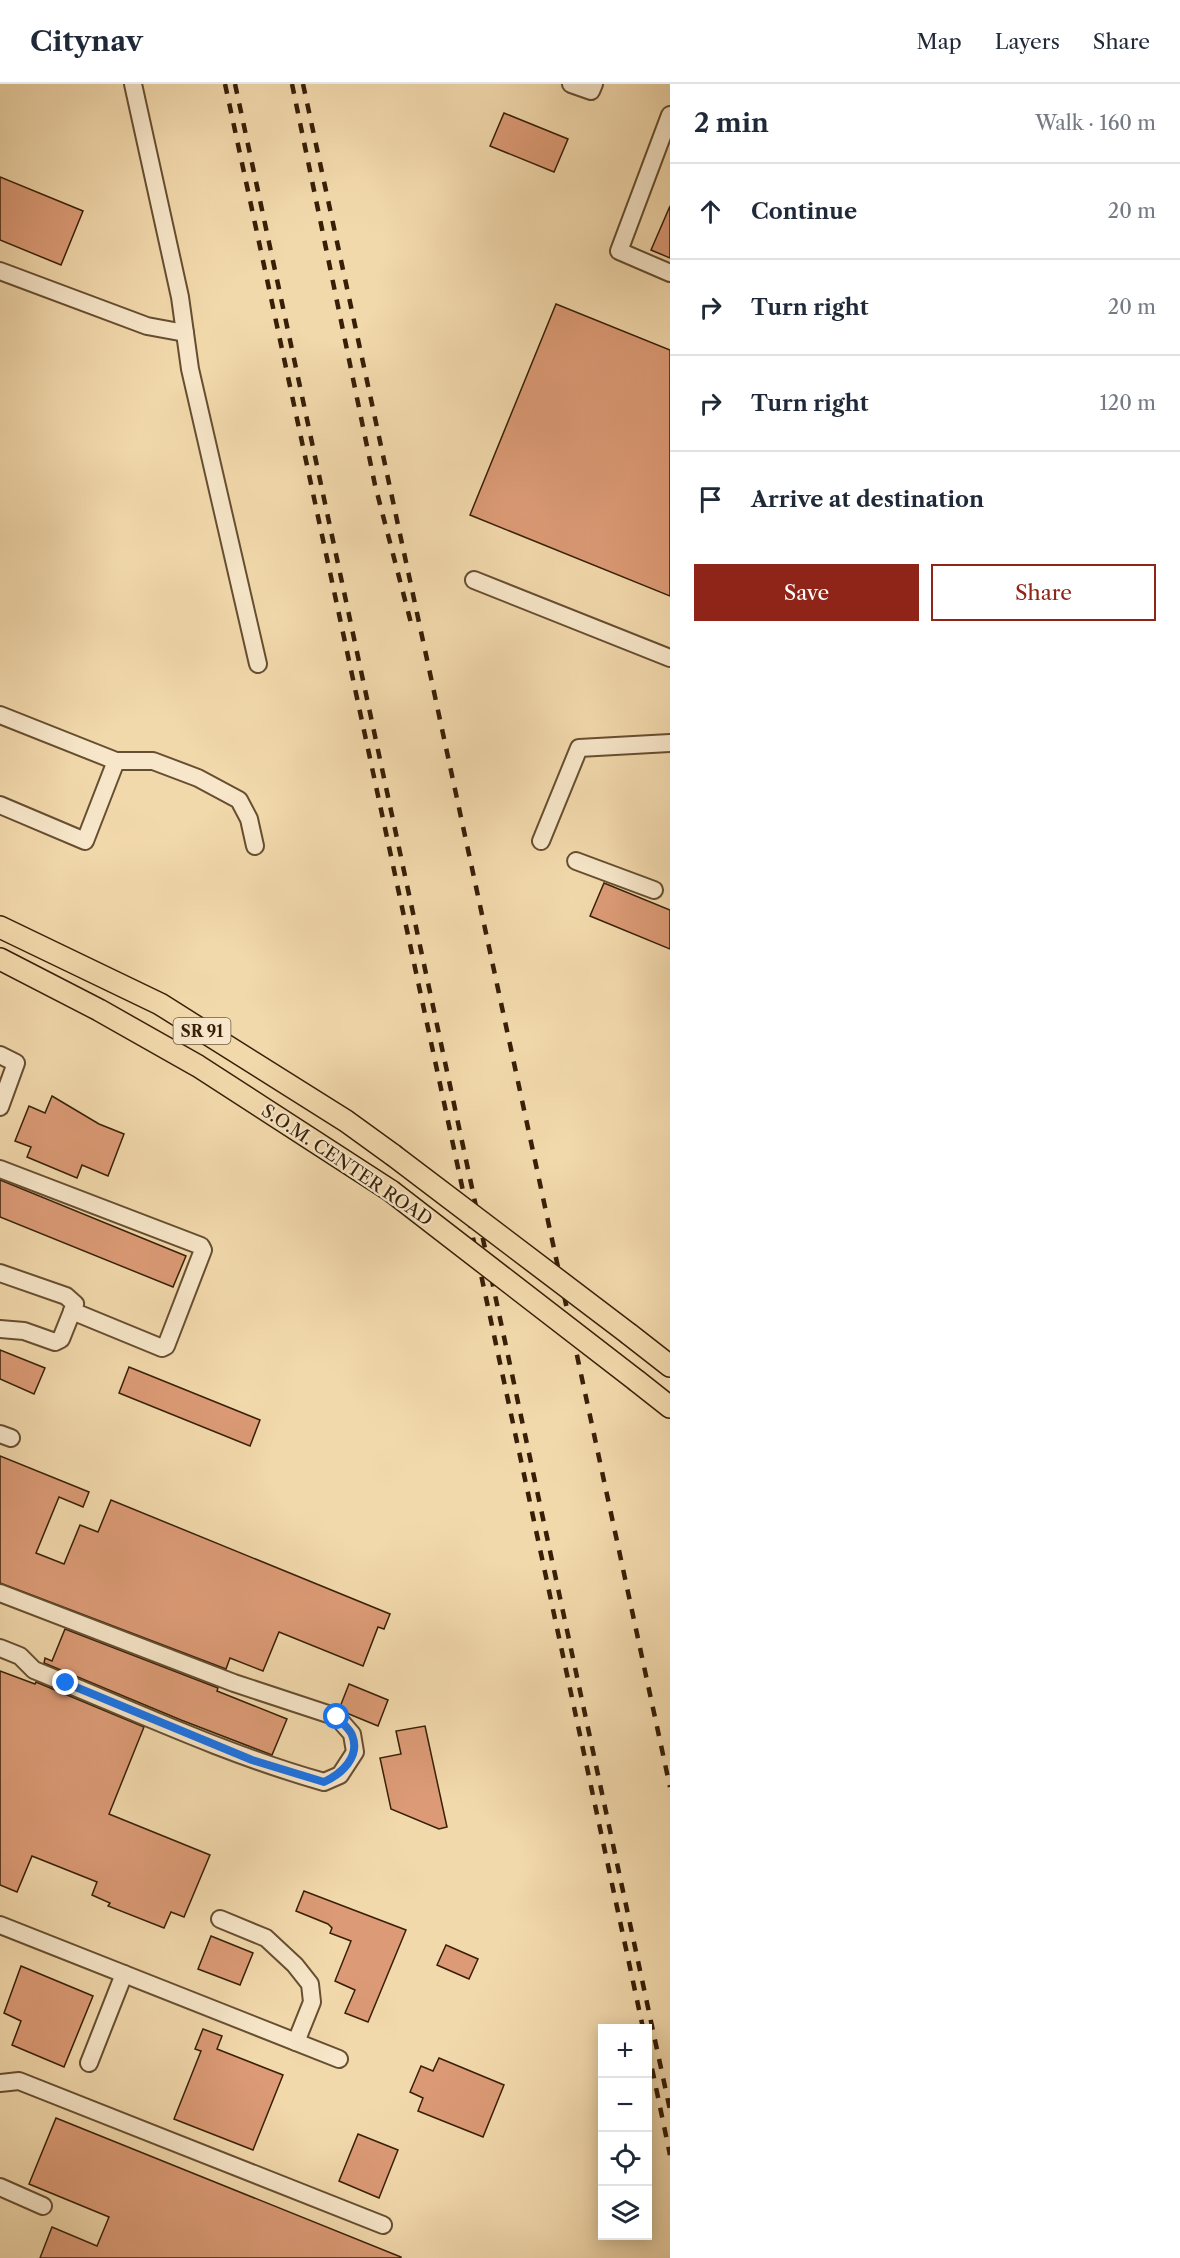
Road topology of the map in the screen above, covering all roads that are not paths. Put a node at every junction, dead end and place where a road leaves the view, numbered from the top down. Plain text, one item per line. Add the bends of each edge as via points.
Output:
1 (133, 84) edge
2 (571, 84) edge
3 (594, 84) edge
4 (670, 115) edge
5 (0, 270) edge
6 (670, 273) edge
7 (185, 333) junction
8 (474, 580) dead end
9 (670, 658) edge
10 (258, 664) dead end
11 (0, 715) edge
12 (670, 743) edge
13 (116, 761) junction
14 (0, 805) edge
15 (541, 841) dead end
16 (255, 846) dead end
17 (576, 861) dead end
18 (654, 890) dead end
19 (0, 927) edge
20 (0, 959) edge
21 (0, 1055) edge
22 (0, 1107) edge
23 (0, 1169) edge
24 (0, 1273) edge
25 (72, 1311) junction
26 (0, 1329) edge
27 (670, 1366) edge
28 (670, 1407) edge
29 (0, 1593) edge
30 (0, 1648) edge
31 (220, 1919) dead end
32 (1, 1929) edge
33 (123, 1974) junction
34 (296, 2042) junction
35 (339, 2060) dead end
36 (89, 2062) dead end
37 (0, 2083) edge
38 (0, 2187) edge
39 (43, 2206) dead end
40 (383, 2225) dead end

1 - 7 lane
2 - 3 lane via 591,91
4 - 6 lane via 620,251
5 - 7 lane via 147,326
7 - 10 lane
8 - 9 lane
11 - 13 lane
12 - 15 lane via 579,748
13 - 14 lane via 85,841
13 - 16 lane via 153,761 198,778 239,800 249,819
17 - 18 lane
19 - 27 main road, S.O.M. CENTER ROAD / SR 91, bridge via 160,1004 346,1121
20 - 28 main road, S.O.M. CENTER ROAD / SR 91, bridge via 198,1066 391,1191
21 - 22 lane via 16,1063
23 - 25 lane via 203,1250 162,1348
24 - 25 lane via 73,1299
25 - 26 lane via 61,1340 55,1342 24,1331
29 - 30 lane via 234,1683 337,1717 352,1734 354,1752 340,1774 324,1782 292,1773 33,1670 20,1656
31 - 34 lane via 266,1938 310,1984 312,2002
32 - 33 lane
33 - 34 lane
33 - 36 lane
34 - 35 lane
37 - 40 lane via 19,2081
38 - 39 lane

